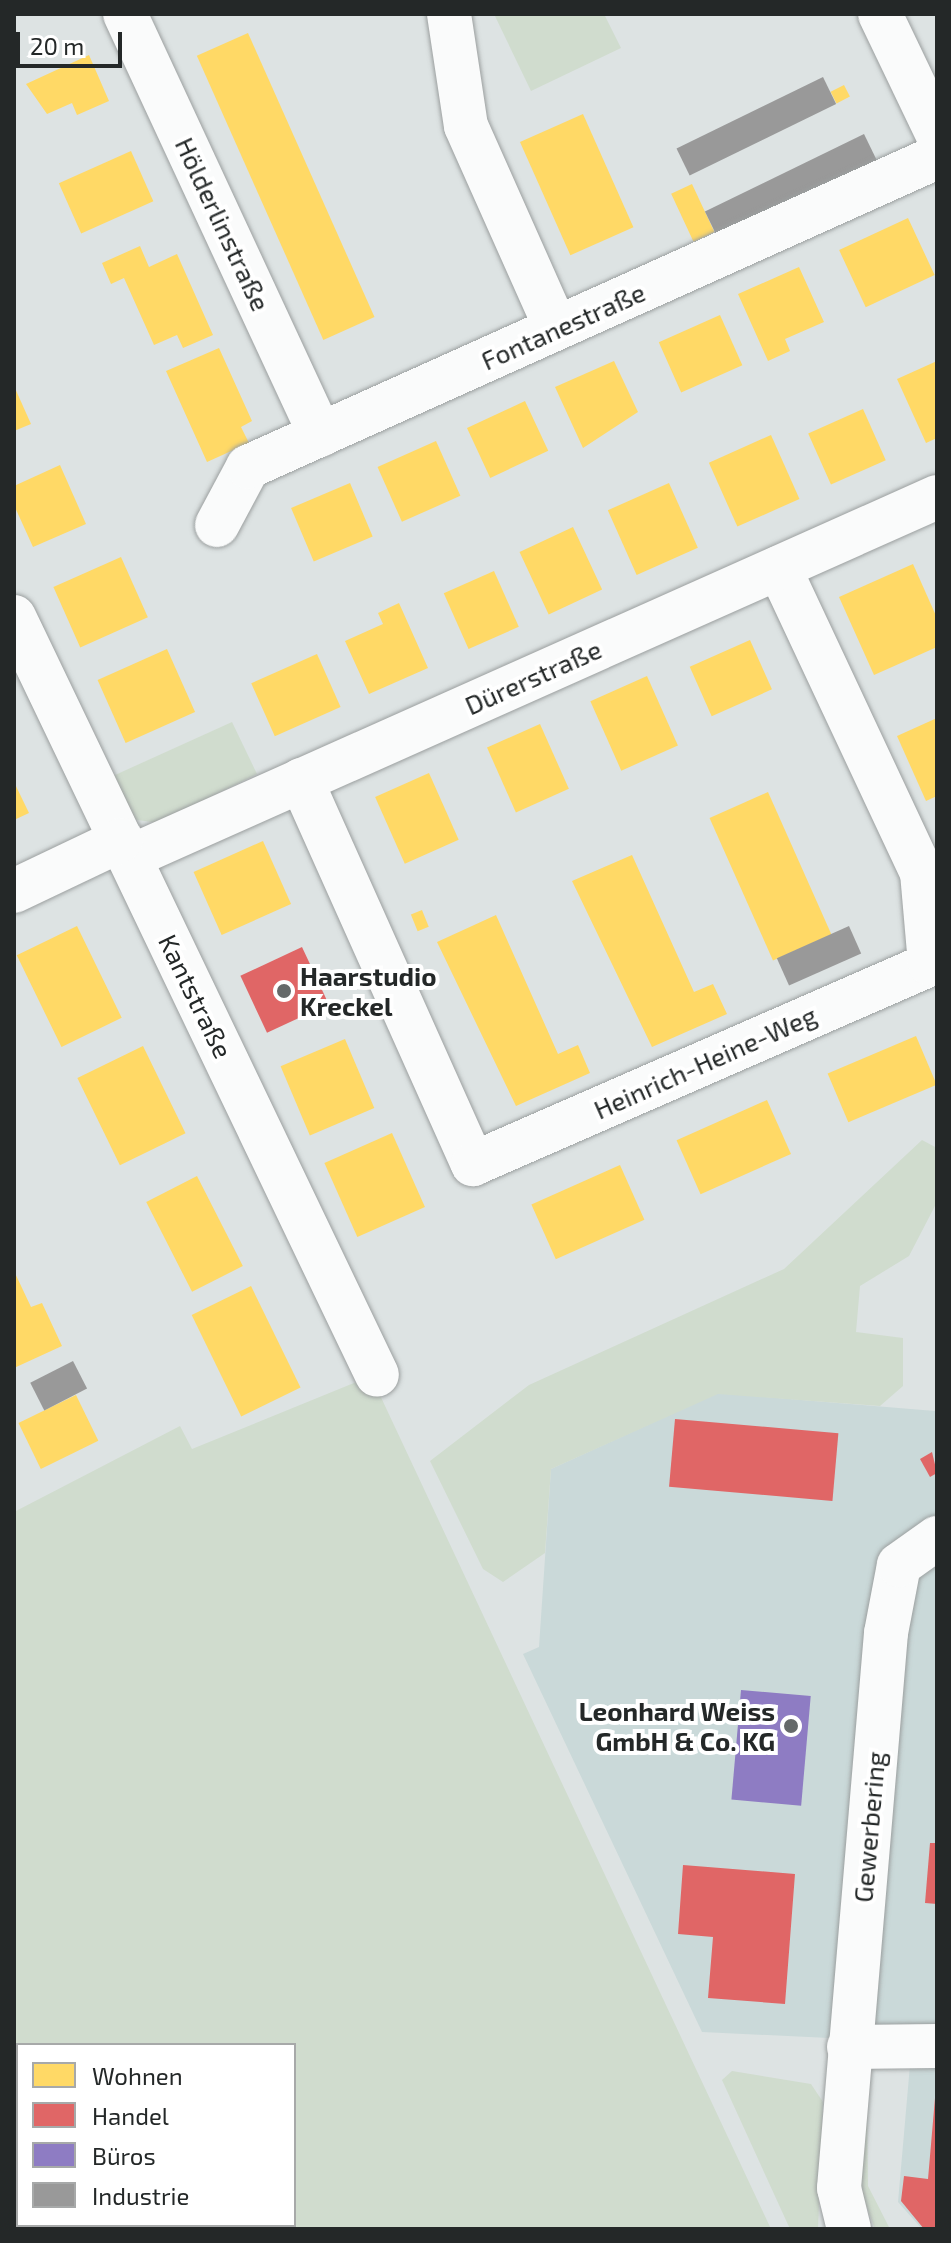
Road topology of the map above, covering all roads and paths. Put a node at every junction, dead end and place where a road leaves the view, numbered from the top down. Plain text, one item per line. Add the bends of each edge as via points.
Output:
1 (125, 14) edge
2 (449, 14) edge
3 (880, 14) edge
4 (931, 109) edge
5 (937, 157) edge
6 (556, 328) junction
7 (320, 435) junction
8 (937, 497) edge
9 (217, 525) dead end
10 (779, 568) junction
11 (14, 617) edge
12 (301, 780) junction
13 (126, 848) junction
14 (14, 891) edge
15 (377, 1375) dead end
16 (937, 1538) edge
17 (937, 2046) edge
18 (849, 2047) junction
19 (849, 2229) edge

1 - 7 street, Hölderlinstraße
2 - 6 street via 466,126
3 - 4 street
5 - 6 street, Fontanestraße
6 - 7 street, Fontanestraße
7 - 9 street, Fontanestraße via 248,467
8 - 10 street, Dürerstraße
10 - 12 street, Dürerstraße
10 - 12 street, Heinrich-Heine-Weg via 922,873 930,964 473,1164
11 - 13 street, Kantstraße
12 - 13 street, Dürerstraße
13 - 14 street, Dürerstraße
13 - 15 street, Kantstraße
16 - 18 street, Gewerbering via 899,1565 886,1633
17 - 18 street
18 - 19 street, Gewerbering via 839,2188

